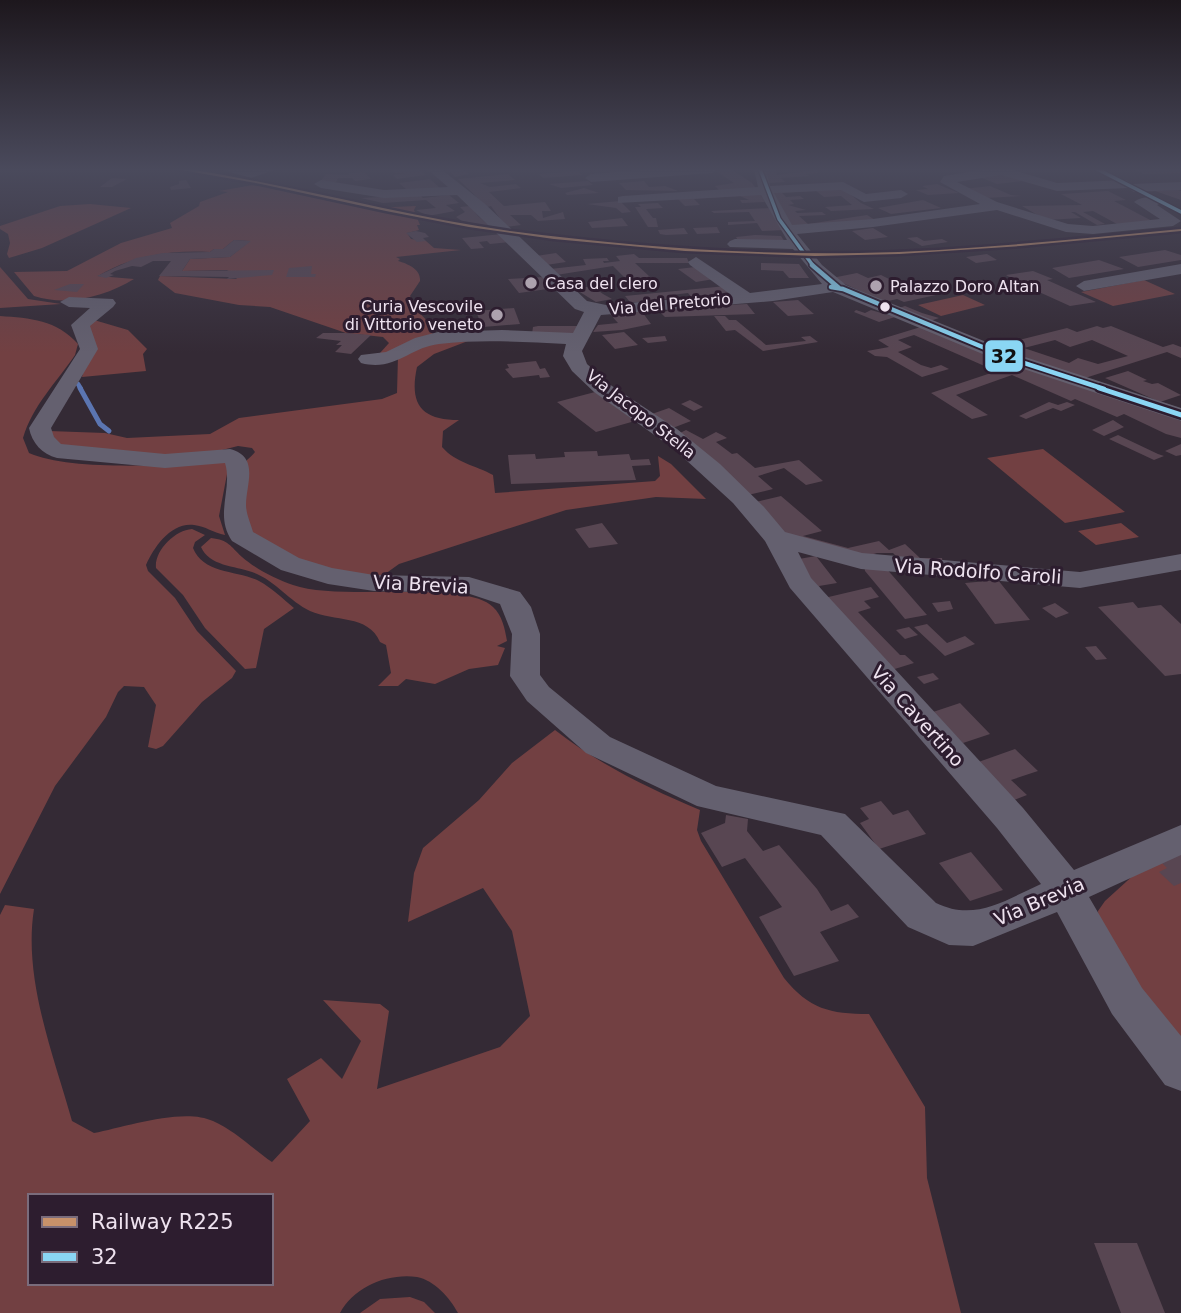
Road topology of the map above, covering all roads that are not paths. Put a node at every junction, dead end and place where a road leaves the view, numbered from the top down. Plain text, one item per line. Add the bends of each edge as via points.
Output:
1 (504, 230) edge
2 (789, 230) edge
3 (735, 244) dead end
4 (804, 251) junction
5 (696, 262) dead end
6 (1181, 269) edge
7 (1084, 286) dead end
8 (832, 292) junction
9 (746, 298) junction
10 (69, 302) dead end
11 (593, 309) junction
12 (578, 339) junction
13 (368, 359) dead end
14 (1181, 415) edge
15 (777, 538) junction
16 (1181, 562) edge
17 (1181, 839) edge
18 (1067, 889) junction
19 (1181, 1070) edge

1 - 11 street via 581,305
2 - 4 street
3 - 4 street
4 - 8 street
5 - 9 street, Via del Pretorio
6 - 7 street
8 - 9 street, Via del Pretorio
8 - 14 street, Via del Pretorio
9 - 11 street, Via del Pretorio
10 - 18 street, Via Brevia via 107,303 80,325 89,349 40,428 40,435 57,451 165,461 230,456 240,475 234,506 241,536 290,564 374,583 469,585 510,598 526,634 525,676 545,701 598,745 709,797 832,824 922,915 949,928 973,929
11 - 12 street via 590,324
12 - 13 street via 438,338 390,358
12 - 15 street, Via Jacopo Stella via 572,356 590,377 701,460
15 - 16 street, Via Rodolfo Caroli via 880,564 1080,580
15 - 18 street, Via Cavertino via 800,582 1010,818
17 - 18 street, Via Brevia
18 - 19 street, Via Cavertino via 1127,1001

